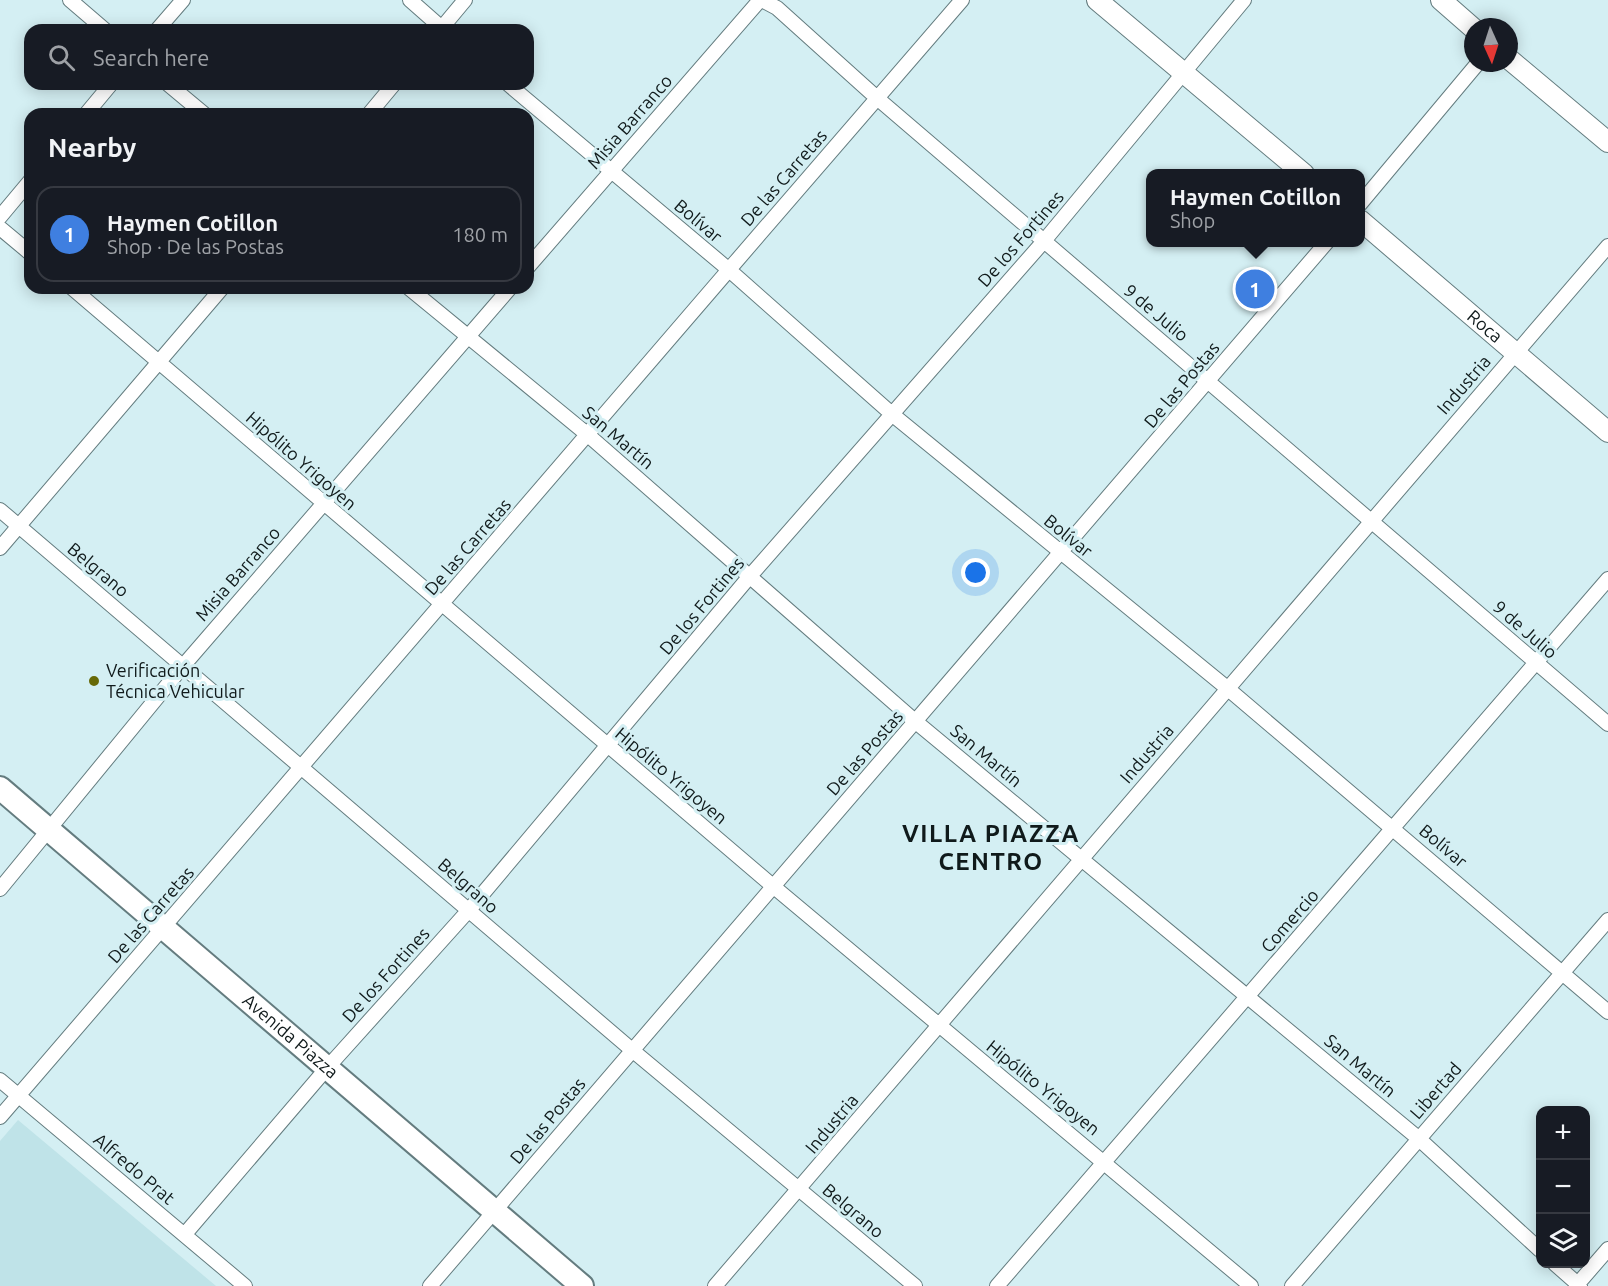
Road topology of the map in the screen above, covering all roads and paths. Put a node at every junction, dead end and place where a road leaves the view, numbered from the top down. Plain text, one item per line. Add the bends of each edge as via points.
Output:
1 (70, 0) edge
2 (183, 0) edge
3 (410, 0) edge
4 (465, 0) edge
5 (761, 0) edge
6 (962, 0) edge
7 (1097, 0) edge
8 (1244, 0) edge
9 (1441, 0) edge
10 (1464, 20) edge
11 (98, 24) edge
12 (162, 24) edge
13 (436, 24) edge
14 (446, 24) edge
15 (1518, 67) edge
16 (1470, 72) edge
17 (1184, 75) junction
18 (106, 90) edge
19 (175, 90) edge
20 (389, 90) edge
21 (515, 90) edge
22 (877, 98) junction
23 (91, 108) edge
24 (197, 108) edge
25 (374, 108) edge
26 (1608, 142) edge
27 (1298, 169) edge
28 (611, 171) junction
29 (24, 188) edge
30 (1365, 198) edge
31 (0, 217) edge
32 (1365, 224) edge
33 (0, 228) edge
34 (1044, 241) junction
35 (1608, 246) edge
36 (1324, 247) edge
37 (24, 248) edge
38 (534, 260) edge
39 (728, 270) junction
40 (79, 294) edge
41 (217, 294) edge
42 (416, 294) edge
43 (505, 294) edge
44 (467, 337) junction
45 (1515, 353) junction
46 (159, 362) junction
47 (1209, 381) junction
48 (893, 415) junction
49 (1608, 432) edge
50 (588, 435) junction
51 (323, 503) junction
52 (0, 510) edge
53 (1372, 520) junction
54 (18, 526) junction
55 (0, 548) edge
56 (1062, 554) junction
57 (750, 576) junction
58 (1608, 579) edge
59 (442, 606) junction
60 (1536, 664) junction
61 (183, 666) junction
62 (1227, 688) junction
63 (916, 722) junction
64 (1608, 724) edge
65 (607, 746) junction
66 (303, 768) junction
67 (0, 788) edge
68 (1395, 829) junction
69 (49, 830) junction
70 (1082, 858) junction
71 (774, 887) junction
72 (0, 889) edge
73 (469, 910) junction
74 (1608, 920) edge
75 (163, 928) junction
76 (1563, 972) junction
77 (1249, 996) junction
78 (1608, 1012) edge
79 (939, 1025) junction
80 (632, 1050) junction
81 (327, 1068) junction
82 (0, 1080) edge
83 (18, 1096) junction
84 (0, 1117) edge
85 (1418, 1138) junction
86 (1104, 1161) junction
87 (799, 1190) junction
88 (496, 1211) junction
89 (185, 1234) junction
90 (1536, 1246) edge
91 (1608, 1249) edge
92 (1560, 1268) edge
93 (1578, 1285) edge
94 (245, 1286) edge
95 (429, 1286) edge
96 (582, 1286) edge
97 (715, 1286) edge
98 (915, 1286) edge
99 (997, 1286) edge
100 (1251, 1286) edge
101 (1292, 1286) edge

1 - 11 street
2 - 12 street
3 - 13 street
4 - 14 street
5 - 22 street, 9 de Julio via 777,8
5 - 28 street, Misia Barranco
6 - 22 street, De las Carretas
7 - 17 street
8 - 17 street, De los Fortines
9 - 10 street
15 - 26 street
16 - 30 street
17 - 27 street
17 - 34 street, De los Fortines
18 - 23 street
19 - 24 street
20 - 25 street
21 - 28 street, Bolívar
22 - 34 street, 9 de Julio
22 - 39 street, De las Carretas
28 - 38 street, Misia Barranco
28 - 39 street, Bolívar
29 - 31 street
32 - 45 street, Roca
33 - 37 street
34 - 47 street, 9 de Julio
34 - 48 street, De los Fortines
35 - 45 street, Industria
36 - 47 street, De las Postas
39 - 48 street, Bolívar
39 - 50 street, De las Carretas
40 - 46 street, Hipólito Yrigoyen
41 - 46 street
42 - 44 street, San Martín
43 - 44 street, Misia Barranco
44 - 50 street, San Martín
44 - 51 street, Misia Barranco
45 - 49 street, Roca
45 - 53 street, Industria
46 - 51 street, Hipólito Yrigoyen
46 - 54 street
47 - 53 street, 9 de Julio
47 - 56 street, De las Postas
48 - 56 street, Bolívar
48 - 57 street, De los Fortines
50 - 57 street, San Martín
50 - 59 street, De las Carretas
51 - 59 street, Hipólito Yrigoyen
51 - 61 street, Misia Barranco
52 - 54 street, Belgrano
53 - 60 street, 9 de Julio
53 - 62 street, Industria
54 - 55 street
54 - 61 street, Belgrano
56 - 62 street, Bolívar
56 - 63 street, De las Postas
57 - 63 street, San Martín
57 - 65 street, De los Fortines
58 - 60 street, Comercio
59 - 65 street, Hipólito Yrigoyen
59 - 66 street, De las Carretas
60 - 64 street, 9 de Julio
60 - 68 street, Comercio
61 - 66 street, Belgrano
61 - 69 street, Misia Barranco
62 - 68 street, Bolívar
62 - 70 street, Industria
63 - 70 street, San Martín
63 - 71 street, De las Postas
65 - 71 street, Hipólito Yrigoyen
65 - 73 street, De los Fortines
66 - 73 street, Belgrano
66 - 75 street, De las Carretas
67 - 69 main road, Avenida Piazza
68 - 76 street, Bolívar
68 - 77 street, Comercio
69 - 72 street, Misia Barranco
69 - 75 main road, Avenida Piazza
70 - 77 street, San Martín
70 - 79 street, Industria
71 - 79 street, Hipólito Yrigoyen
71 - 80 street, De las Postas
73 - 80 street, Belgrano
73 - 81 street, De los Fortines
74 - 76 street, Libertad
75 - 81 main road, Avenida Piazza
75 - 83 street, De las Carretas
76 - 78 street, Bolívar
76 - 85 street, Libertad
77 - 85 street, San Martín
77 - 86 street, Comercio
79 - 86 street, Hipólito Yrigoyen
79 - 87 street, Industria
80 - 87 street, Belgrano
80 - 88 street, De las Postas
81 - 88 main road, Avenida Piazza
81 - 89 street, De los Fortines
82 - 83 street, Alfredo Prat
83 - 84 street, De las Carretas
83 - 89 street, Alfredo Prat
85 - 90 street, San Martín
85 - 101 street, Libertad
86 - 99 street, Comercio
86 - 100 street, Hipólito Yrigoyen
87 - 97 street, Industria
87 - 98 street, Belgrano
88 - 95 street, De las Postas
88 - 96 main road, Avenida Piazza
89 - 94 street, Alfredo Prat
91 - 93 street
92 - 93 street

